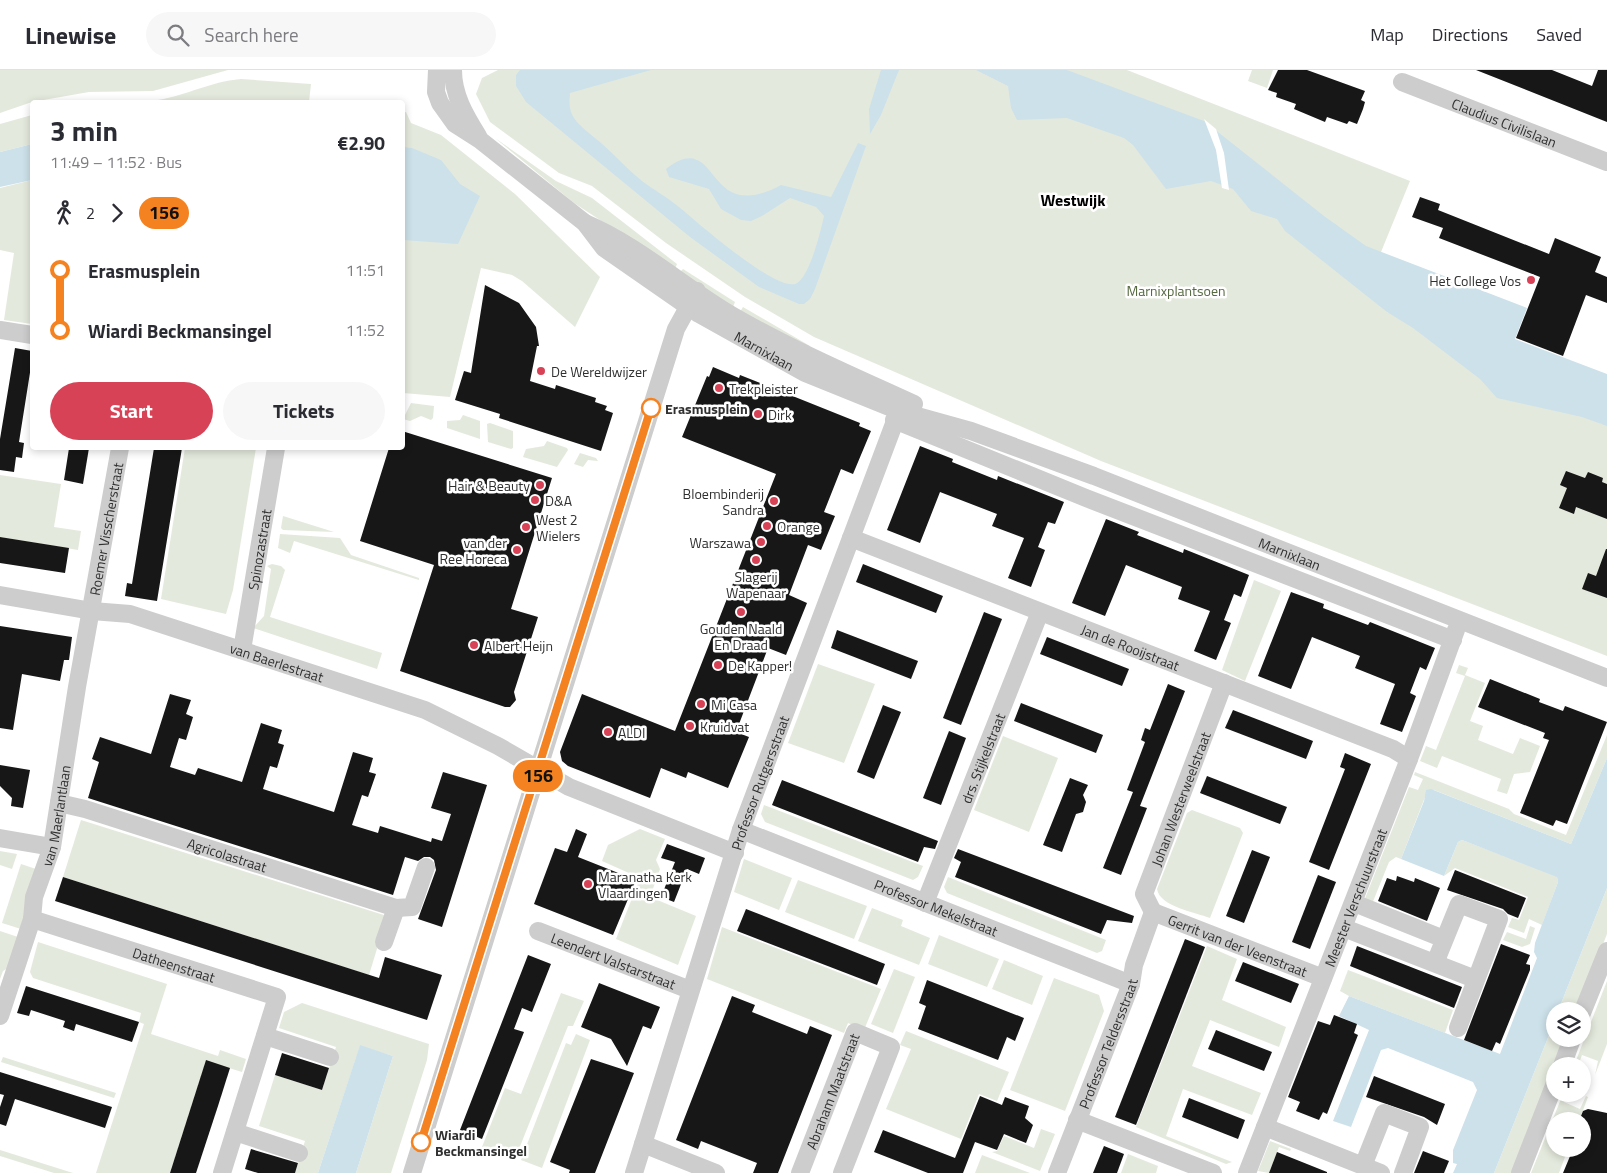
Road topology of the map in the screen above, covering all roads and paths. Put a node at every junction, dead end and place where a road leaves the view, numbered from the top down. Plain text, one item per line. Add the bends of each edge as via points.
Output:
1 (437, 70) edge
2 (453, 70) edge
3 (1402, 82) dead end
4 (454, 88) junction
5 (436, 92) junction
6 (480, 140) junction
7 (1607, 162) edge
8 (692, 299) junction
9 (0, 330) edge
10 (30, 335) edge
11 (899, 410) junction
12 (120, 450) edge
13 (276, 450) edge
14 (851, 538) junction
15 (0, 595) edge
16 (92, 610) junction
17 (1040, 612) junction
18 (1459, 620) junction
19 (1453, 640) junction
20 (242, 650) junction
21 (1607, 678) edge
22 (1224, 683) junction
23 (1409, 759) junction
24 (539, 772) junction
25 (59, 803) junction
26 (741, 830) junction
27 (0, 838) edge
28 (52, 847) junction
29 (735, 853) junction
30 (426, 867) dead end
31 (925, 903) junction
32 (1354, 903) junction
33 (396, 908) junction
34 (1153, 912) junction
35 (32, 919) junction
36 (1344, 928) junction
37 (538, 931) dead end
38 (1444, 939) junction
39 (384, 942) dead end
40 (1607, 951) edge
41 (1435, 963) junction
42 (1323, 978) junction
43 (1475, 979) junction
44 (1131, 984) junction
45 (690, 990) junction
46 (1586, 1002) edge
47 (0, 1016) edge
48 (1458, 1028) dead end
49 (265, 1036) junction
50 (330, 1057) dead end
51 (1548, 1102) edge
52 (1077, 1120) junction
53 (1265, 1127) junction
54 (235, 1132) junction
55 (643, 1144) junction
56 (299, 1152) dead end
57 (1363, 1166) junction
58 (222, 1173) edge
59 (412, 1173) edge
60 (634, 1173) edge
61 (716, 1173) edge
62 (800, 1173) edge
63 (842, 1173) edge
64 (1057, 1173) edge
65 (1213, 1173) edge
66 (1247, 1173) edge
67 (1380, 1173) edge
68 (1403, 1173) edge
69 (1520, 1173) edge

1 - 5 street
2 - 4 street, Marnixlaan
3 - 7 street, Claudius Civilislaan
4 - 5 street
4 - 6 street, Marnixlaan
5 - 6 street, Marnixlaan via 445,114
6 - 8 street, Marnixlaan via 585,223 614,235
8 - 11 street, Marnixlaan via 732,315
8 - 24 street via 676,329
9 - 10 street
11 - 14 street, Professor Rutgersstraat
11 - 18 street, Marnixlaan via 971,431 1094,476
11 - 19 street, Marnixlaan via 1086,498
12 - 16 street, Roemer Visscherstraat
13 - 20 street, Spinozastraat
14 - 17 street, Jan de Rooijstraat
14 - 26 street, Professor Rutgersstraat
15 - 16 street, van Baerlestraat
16 - 20 street, van Baerlestraat via 130,614
16 - 25 street, van Maerlantlaan
17 - 22 street, Jan de Rooijstraat
17 - 31 street, drs. Stijkelstraat
18 - 19 street, Meester Verschuurstraat
18 - 21 street, Marnixlaan
19 - 23 street, Meester Verschuurstraat
20 - 24 street, van Baerlestraat via 425,710 498,746
22 - 23 street, Jan de Rooijstraat via 1393,749
22 - 34 street, Johan Westerweelstraat via 1144,894
23 - 32 street, Meester Verschuurstraat
24 - 29 street
24 - 59 street
25 - 28 street, van Maerlantlaan
25 - 33 street, Agricolastraat
26 - 29 street, Professor Rutgersstraat
26 - 31 street, Professor Mekelstraat
27 - 28 street
28 - 35 street, van Maerlantlaan via 34,897
29 - 45 street, Professor Rutgersstraat
30 - 33 street via 412,907
31 - 44 street, Professor Mekelstraat
32 - 36 street, Meester Verschuurstraat
32 - 38 street
33 - 39 street
34 - 42 street, Gerrit van der Veenstraat
34 - 44 street, Professor Teldersstraat via 1134,965
35 - 47 street, van Maerlantlaan
35 - 49 street, Datheenstraat via 277,997
36 - 41 street
36 - 42 street, Meester Verschuurstraat
37 - 45 street, Leendert Valstarstraat
38 - 41 street
38 - 43 street via 1459,904 1499,920
40 - 46 street
41 - 43 street
42 - 53 street, Meester Verschuurstraat
43 - 48 street
44 - 52 street, Professor Teldersstraat
45 - 55 street, Professor Rutgersstraat
49 - 50 street
49 - 54 street, Datheenstraat
51 - 69 street
52 - 64 street, Professor Teldersstraat
52 - 65 street
53 - 57 street
53 - 66 street, Meester Verschuurstraat
54 - 56 street
54 - 58 street, Datheenstraat
55 - 60 street, Professor Rutgersstraat
55 - 61 street
57 - 67 street
57 - 68 street via 1384,1113 1420,1127
62 - 63 street, Abraham Maatstraat via 855,1032 892,1048

